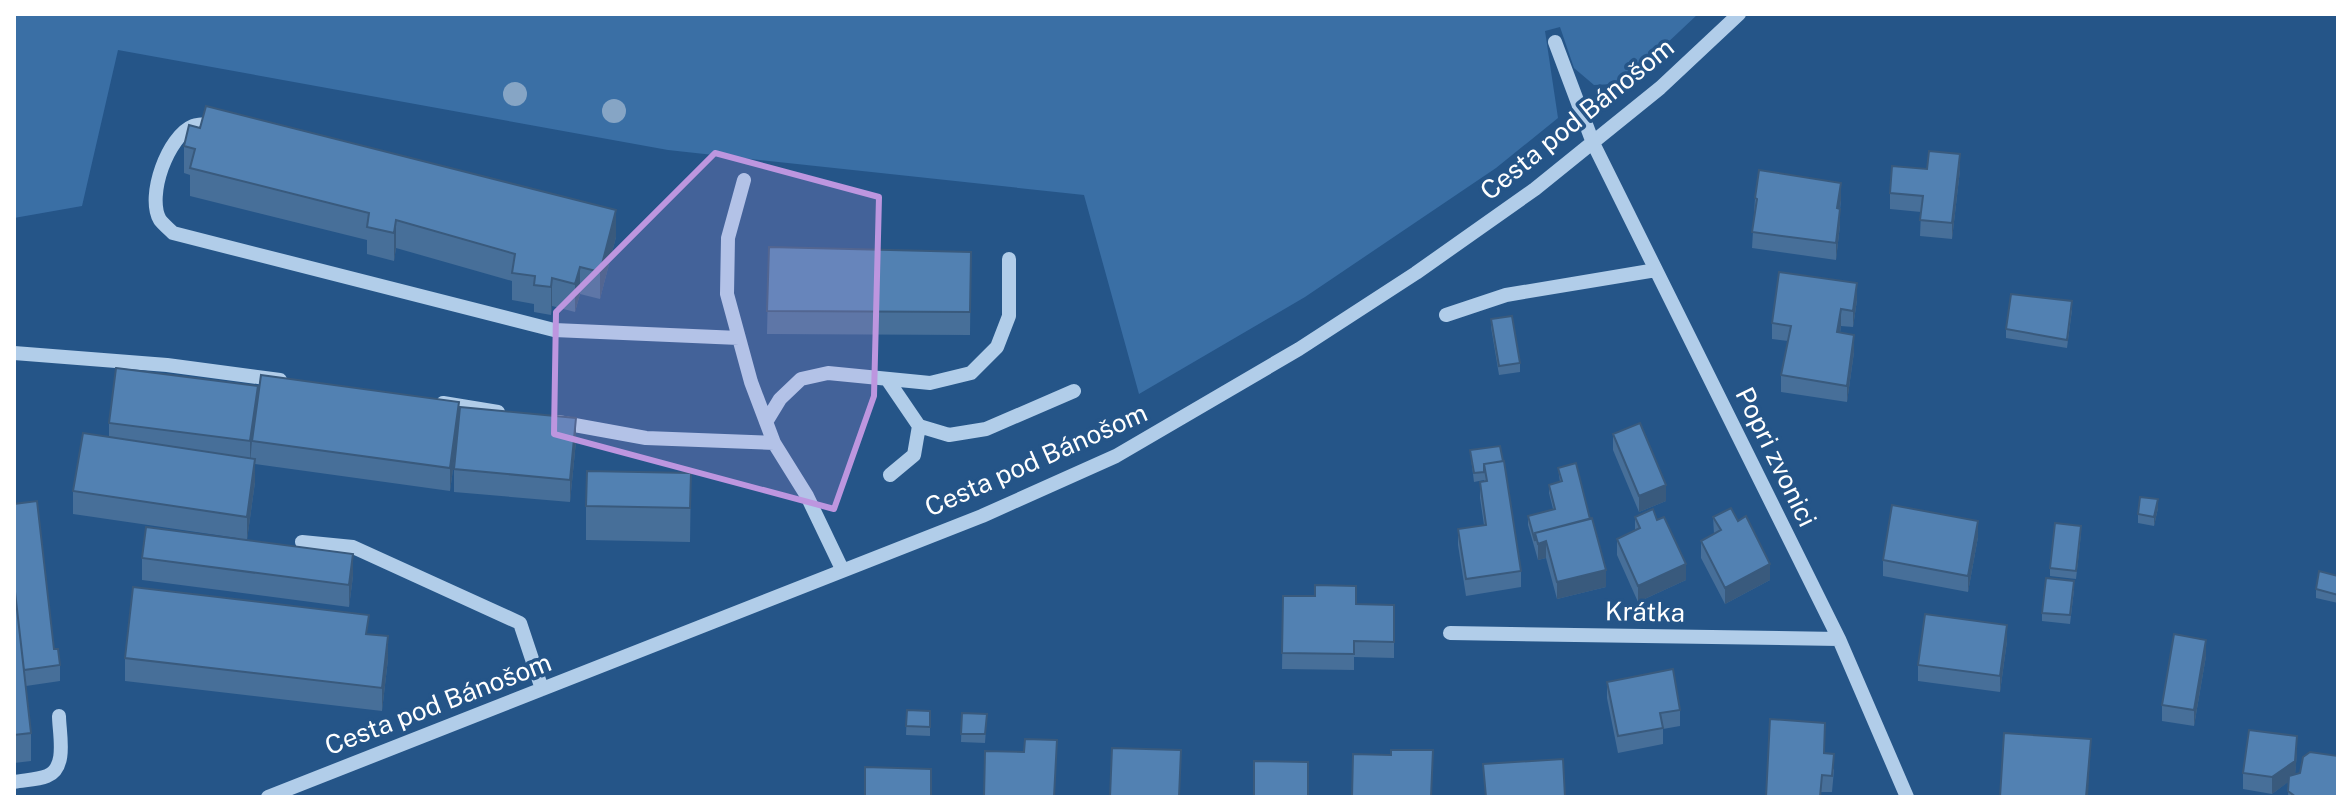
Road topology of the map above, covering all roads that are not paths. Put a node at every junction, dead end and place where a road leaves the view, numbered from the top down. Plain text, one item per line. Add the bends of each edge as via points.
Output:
1 (1739, 14) edge
2 (1555, 42) dead end
3 (218, 124) edge
4 (1593, 143) junction
5 (744, 180) dead end
6 (1009, 259) dead end
7 (1656, 270) junction
8 (1446, 315) dead end
9 (739, 338) junction
10 (14, 353) edge
11 (887, 379) junction
12 (289, 382) edge
13 (1074, 391) dead end
14 (426, 400) edge
15 (520, 416) edge
16 (536, 419) edge
17 (766, 422) junction
18 (919, 426) junction
19 (774, 443) junction
20 (890, 475) dead end
21 (302, 542) dead end
22 (842, 569) junction
23 (1450, 633) dead end
24 (1839, 639) junction
25 (542, 689) junction
26 (59, 716) dead end
27 (14, 782) edge
28 (268, 797) edge
29 (1907, 797) edge

1 - 4 street, Cesta pod Bánošom
2 - 4 street, Popri zvonici
3 - 9 street via 194,125 174,139 162,167 156,198 159,219 173,233 554,330
4 - 7 street, Popri zvonici
4 - 22 street, Cesta pod Bánošom via 1416,273 1210,403 1116,456 982,516
5 - 9 street via 728,238 727,294
6 - 11 street via 1009,316 997,347 971,373 930,383
7 - 8 street via 1506,295
7 - 24 street, Popri zvonici
9 - 17 street
10 - 12 street via 167,365
11 - 17 street via 828,373 801,379
11 - 18 street
13 - 18 street via 986,429 949,435
14 - 15 street
16 - 19 street via 646,438
17 - 19 street
18 - 20 street via 914,455
19 - 22 street
21 - 25 street via 353,547 520,623
22 - 25 street, Cesta pod Bánošom
23 - 24 street, Krátka
24 - 29 street, Popri zvonici
25 - 28 street, Cesta pod Bánošom
26 - 27 street via 61,757 56,770

